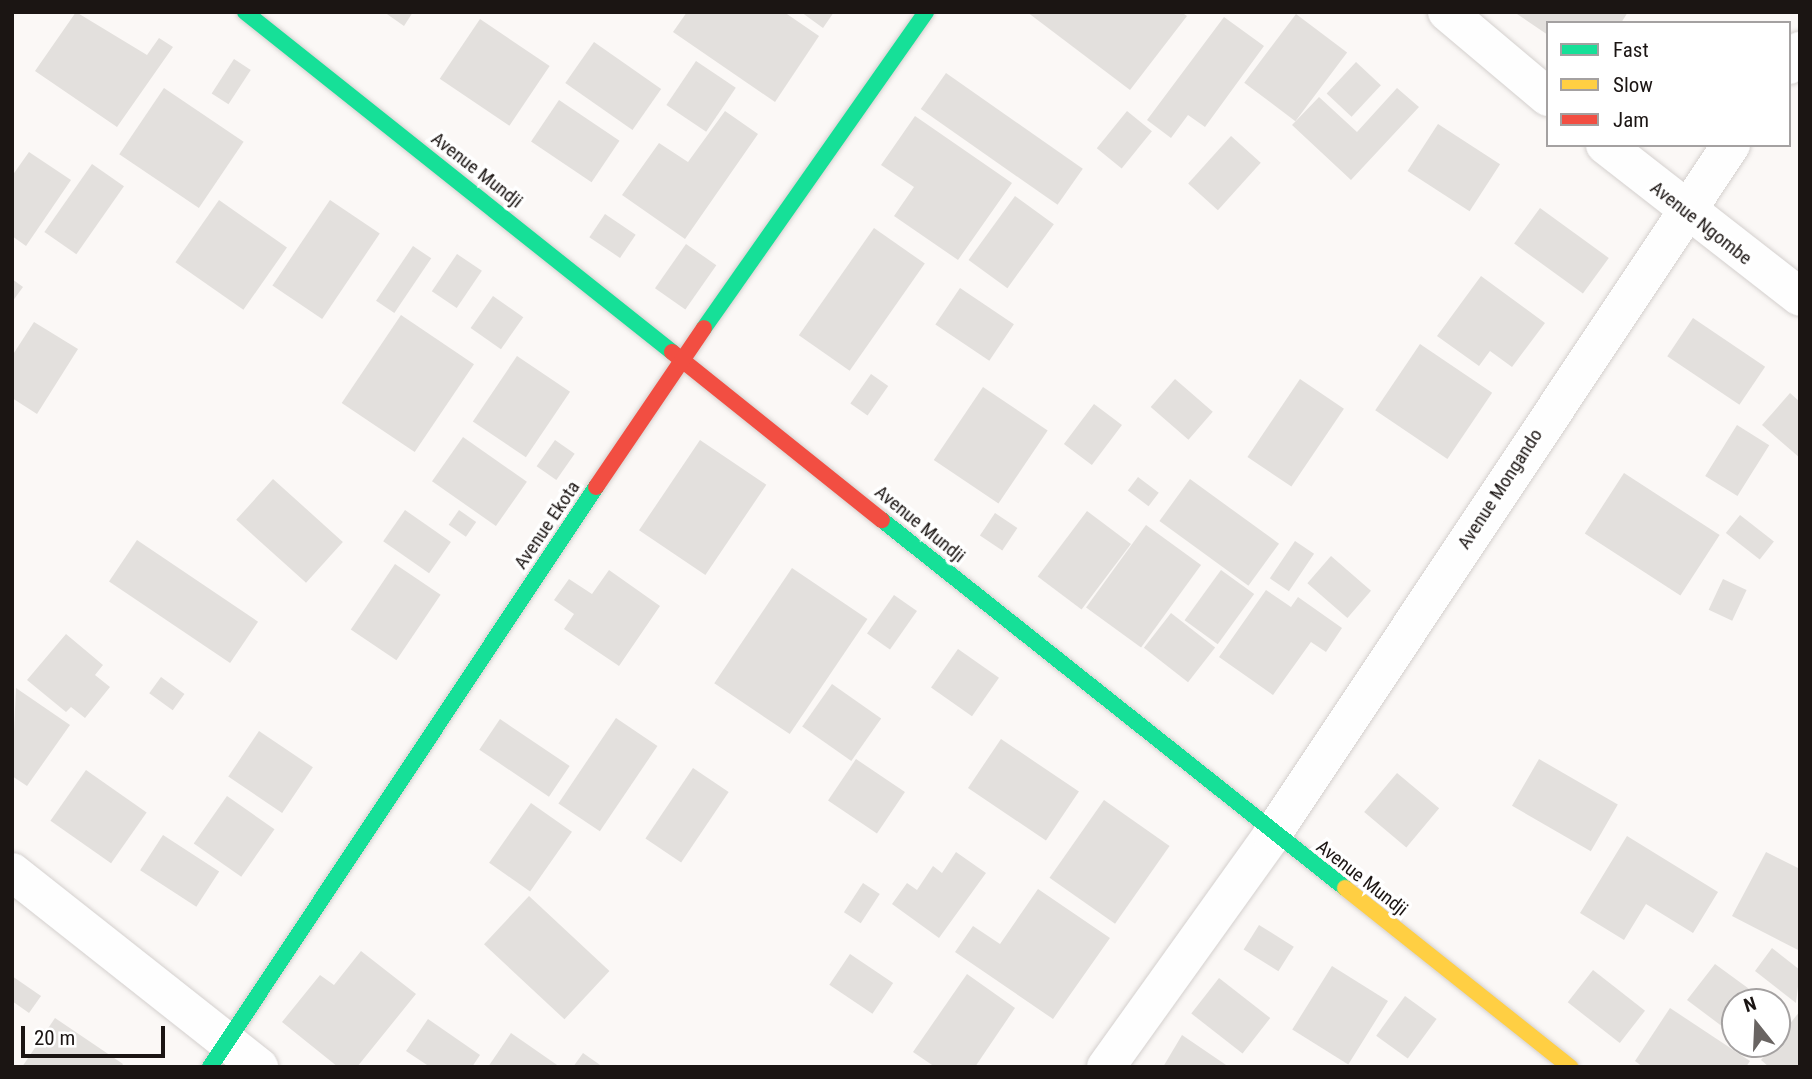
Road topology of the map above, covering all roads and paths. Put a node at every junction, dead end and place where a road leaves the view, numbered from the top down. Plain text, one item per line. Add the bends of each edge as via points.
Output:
1 (245, 12) edge
2 (926, 12) edge
3 (1447, 12) edge
4 (1546, 95) edge
5 (1607, 147) edge
6 (1730, 147) edge
7 (1684, 211) junction
8 (1800, 298) edge
9 (682, 359) junction
10 (1272, 835) junction
11 (12, 872) edge
12 (219, 1054) edge
13 (259, 1067) edge
14 (1106, 1067) edge
15 (1570, 1067) edge

1 - 9 street, Avenue Mundji
2 - 9 street, Avenue Ekota
3 - 4 street
5 - 7 street, Avenue Ngombe
6 - 7 street, Avenue Mongando
7 - 8 street, Avenue Ngombe
7 - 10 street, Avenue Mongando
9 - 10 street, Avenue Mundji
9 - 12 street, Avenue Ekota
10 - 14 street, Avenue Mongando
10 - 15 street, Avenue Mundji
11 - 12 street
12 - 13 street

